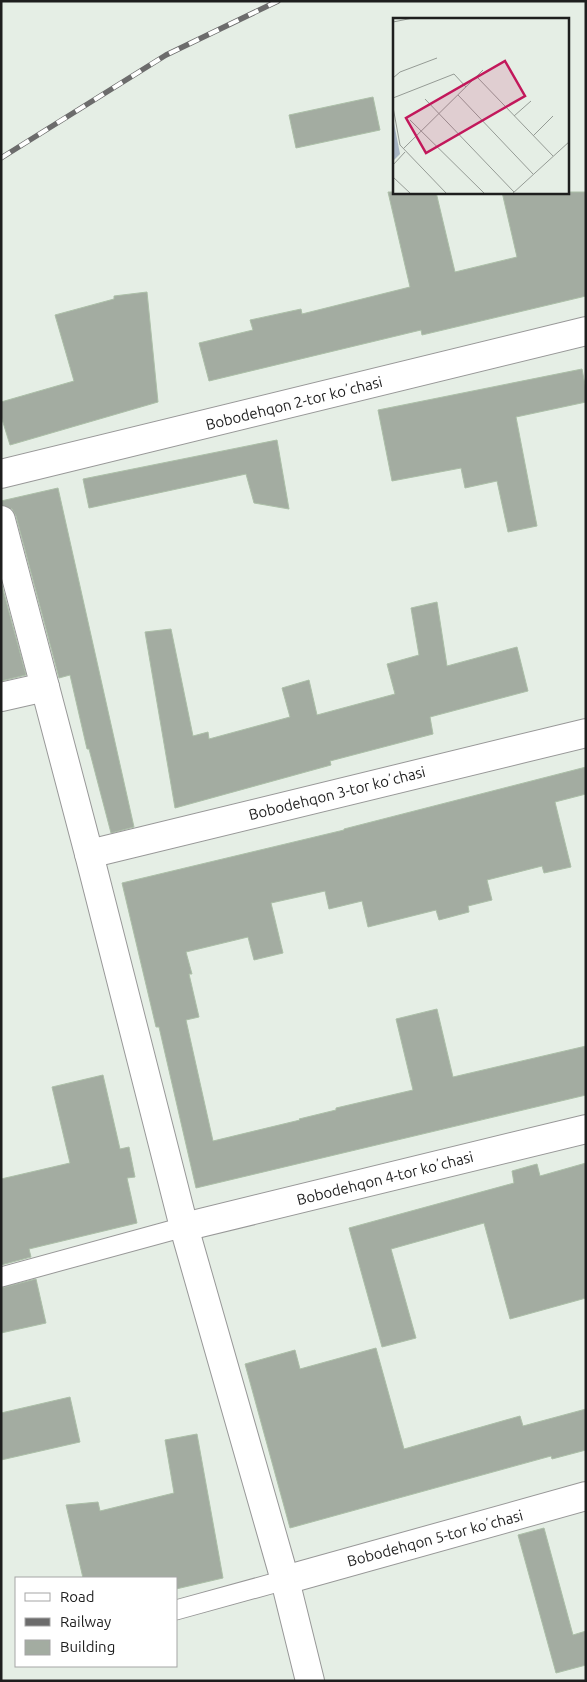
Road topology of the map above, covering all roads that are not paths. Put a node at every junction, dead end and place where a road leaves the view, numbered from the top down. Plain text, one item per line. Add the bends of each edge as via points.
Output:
1 (586, 331) edge
2 (1, 474) edge
3 (1, 520) edge
4 (45, 687) junction
5 (1, 697) edge
6 (586, 733) edge
7 (89, 854) junction
8 (586, 1129) edge
9 (184, 1226) junction
10 (1, 1277) edge
11 (586, 1496) edge
12 (285, 1580) junction
13 (178, 1609) edge
14 (310, 1681) edge

1 - 2 street, Bobodehqon 2-tor koʼchasi
3 - 4 street
4 - 5 street
4 - 7 street
6 - 7 street, Bobodehqon 3-tor koʼchasi
7 - 9 street
8 - 9 street, Bobodehqon 4-tor koʼchasi
9 - 10 lane
9 - 12 street
11 - 12 street, Bobodehqon 5-tor koʼchasi
12 - 13 lane
12 - 14 street

